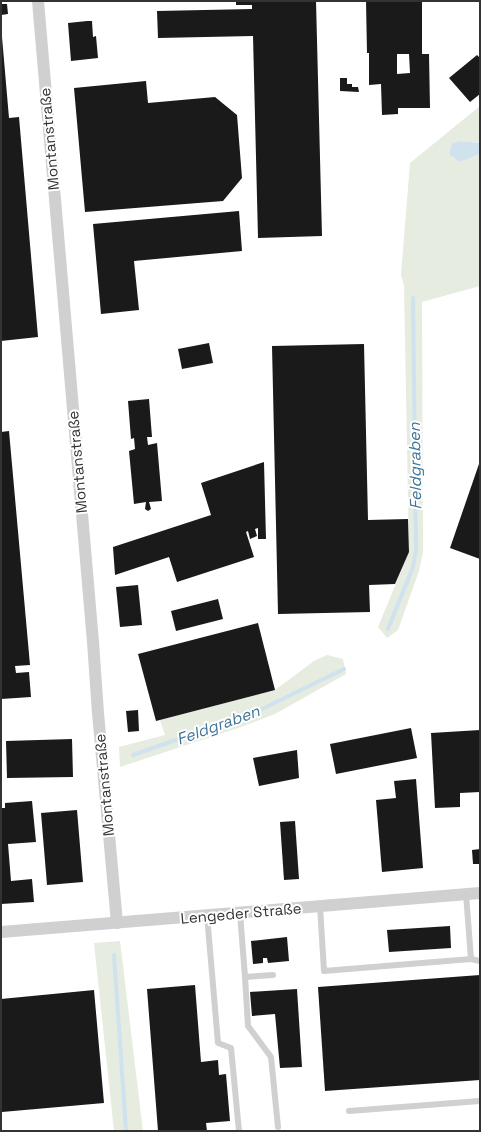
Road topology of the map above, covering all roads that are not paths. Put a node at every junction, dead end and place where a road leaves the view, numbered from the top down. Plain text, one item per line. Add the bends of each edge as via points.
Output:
1 (38, 1) edge
2 (480, 893) edge
3 (466, 894) junction
4 (320, 906) junction
5 (240, 913) junction
6 (207, 915) junction
7 (117, 923) junction
8 (1, 932) edge
9 (471, 959) junction
10 (480, 961) edge
11 (273, 975) dead end
12 (245, 977) junction
13 (480, 1101) edge
14 (349, 1111) dead end
15 (278, 1126) dead end
16 (239, 1131) edge

1 - 7 street, Montanstraße
2 - 3 street, Lengeder Straße
3 - 4 street, Lengeder Straße
3 - 9 lane
4 - 5 street, Lengeder Straße
4 - 9 lane via 324,970
5 - 6 street, Lengeder Straße
5 - 12 lane
6 - 7 street, Lengeder Straße
6 - 16 lane via 218,1043 231,1048
7 - 8 street, Lengeder Straße
9 - 10 lane
11 - 12 lane
12 - 15 lane via 248,1026 271,1057
13 - 14 lane

